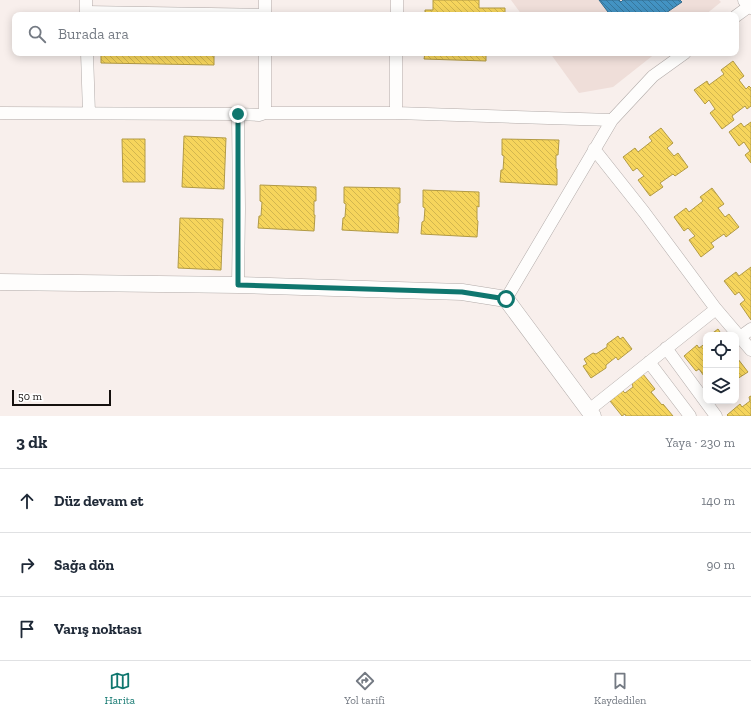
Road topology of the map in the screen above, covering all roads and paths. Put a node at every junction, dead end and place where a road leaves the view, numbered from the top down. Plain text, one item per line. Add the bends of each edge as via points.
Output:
1 (397, 0) edge
2 (746, 0) edge
3 (751, 6) edge
4 (86, 8) edge
5 (265, 9) edge
6 (397, 12) edge
7 (739, 14) edge
8 (87, 56) edge
9 (265, 56) edge
10 (396, 56) edge
11 (681, 56) edge
12 (0, 113) edge
13 (265, 113) junction
14 (396, 113) junction
15 (89, 114) junction
16 (238, 114) junction
17 (612, 120) junction
18 (594, 149) junction
19 (0, 282) edge
20 (238, 285) junction
21 (506, 299) junction
22 (716, 309) junction
23 (751, 329) edge
24 (740, 337) junction
25 (666, 348) junction
26 (751, 350) edge
27 (649, 362) junction
28 (591, 413) edge
29 (690, 416) edge
30 (716, 416) edge

1 - 6 street
2 - 3 street
3 - 7 street
4 - 5 lane
8 - 15 street
9 - 13 street
10 - 14 street
11 - 17 street via 653,76
12 - 15 street
13 - 14 street
13 - 16 street
14 - 17 street
15 - 16 street
16 - 20 street
17 - 18 street
18 - 21 street
18 - 22 street
19 - 20 street
20 - 21 street via 462,292
21 - 28 street
22 - 24 street
22 - 25 street
23 - 24 street
24 - 26 street
25 - 27 street
25 - 30 street
27 - 28 street
27 - 29 street

